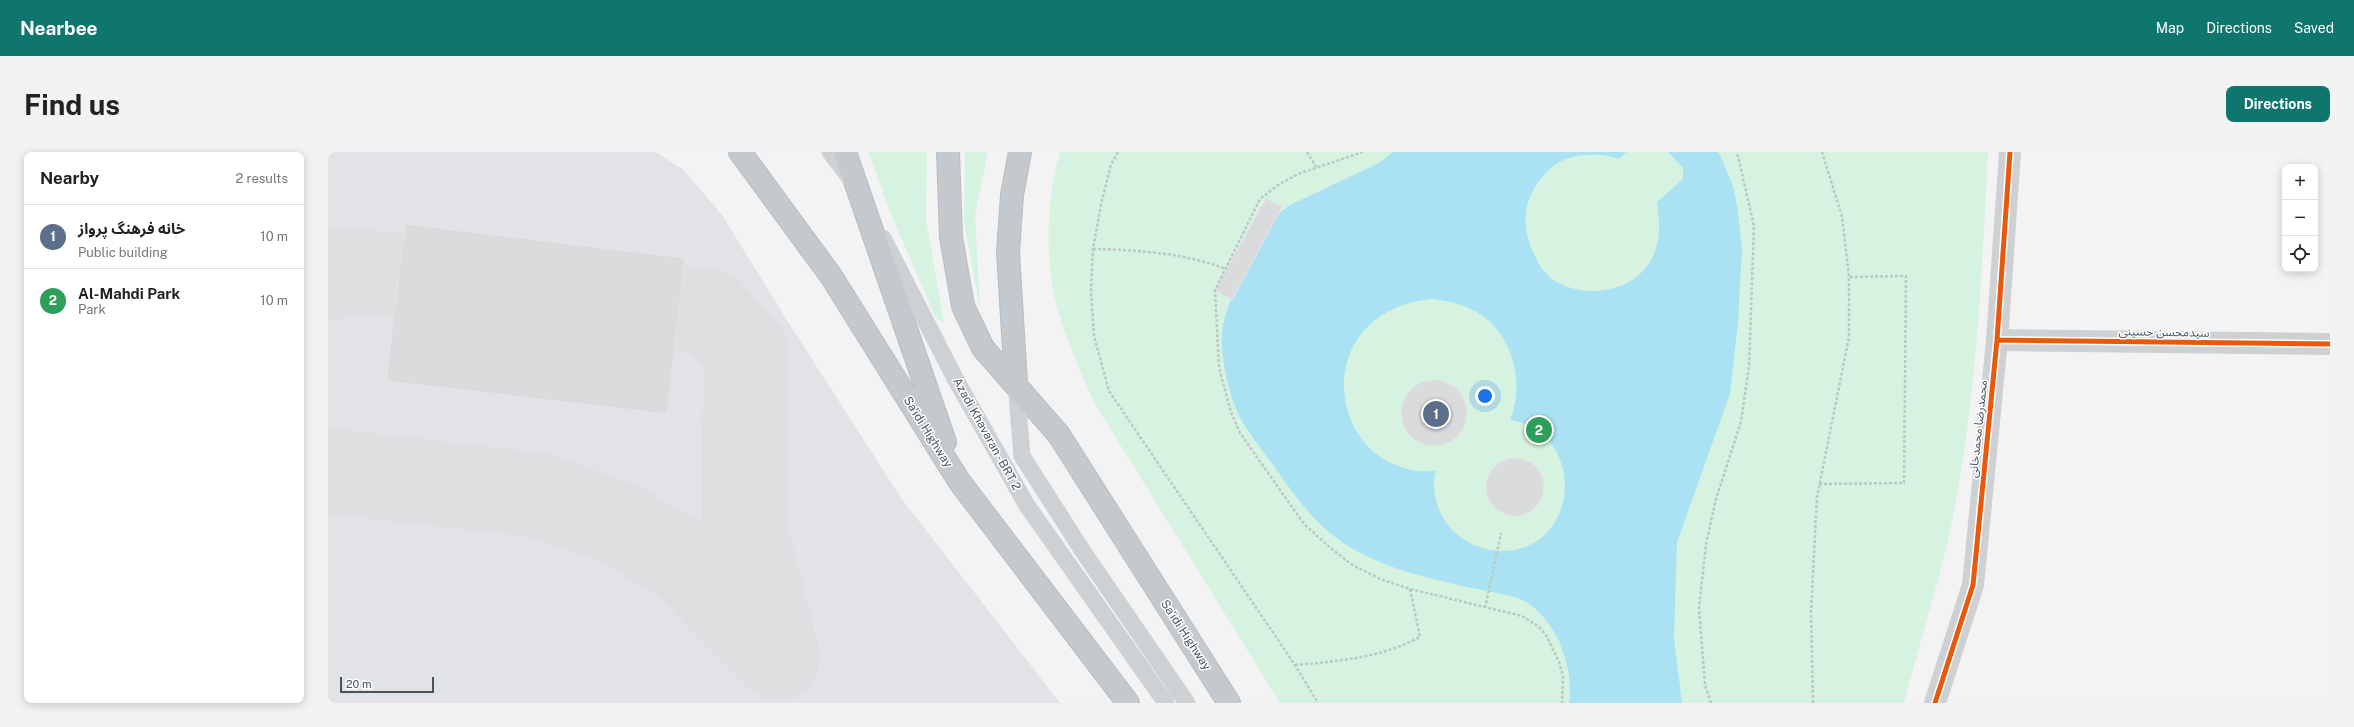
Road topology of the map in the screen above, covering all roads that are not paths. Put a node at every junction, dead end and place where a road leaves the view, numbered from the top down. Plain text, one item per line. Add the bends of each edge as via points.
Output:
1 (740, 152) edge
2 (830, 152) edge
3 (844, 152) edge
4 (948, 152) edge
5 (1020, 152) edge
6 (2010, 152) edge
7 (855, 184) junction
8 (1997, 340) junction
9 (2330, 344) edge
10 (1016, 383) junction
11 (959, 480) junction
12 (1128, 703) edge
13 (1166, 703) edge
14 (1187, 703) edge
15 (1229, 703) edge
16 (1935, 703) edge

1 - 11 highway, Sa'idi Highway via 831,276
2 - 7 lane, Azadi Khavaran - BRT 2
3 - 7 highway
4 - 10 highway, Sa'idi Highway via 951,237 963,306 983,348
5 - 10 highway via 1012,195 1008,252
6 - 8 street, محمدرضا محمدخانی
7 - 11 highway
7 - 13 lane, Azadi Khavaran - BRT 2 via 957,382 1026,504
8 - 9 street, سیدمحسن حسینی
8 - 16 street, محمدرضا محمدخانی via 1973,585
10 - 14 lane, Azadi Khavaran - BRT 2 via 1022,456 1084,553
10 - 15 highway, Sa'idi Highway via 1059,435
11 - 12 highway, Sa'idi Highway

